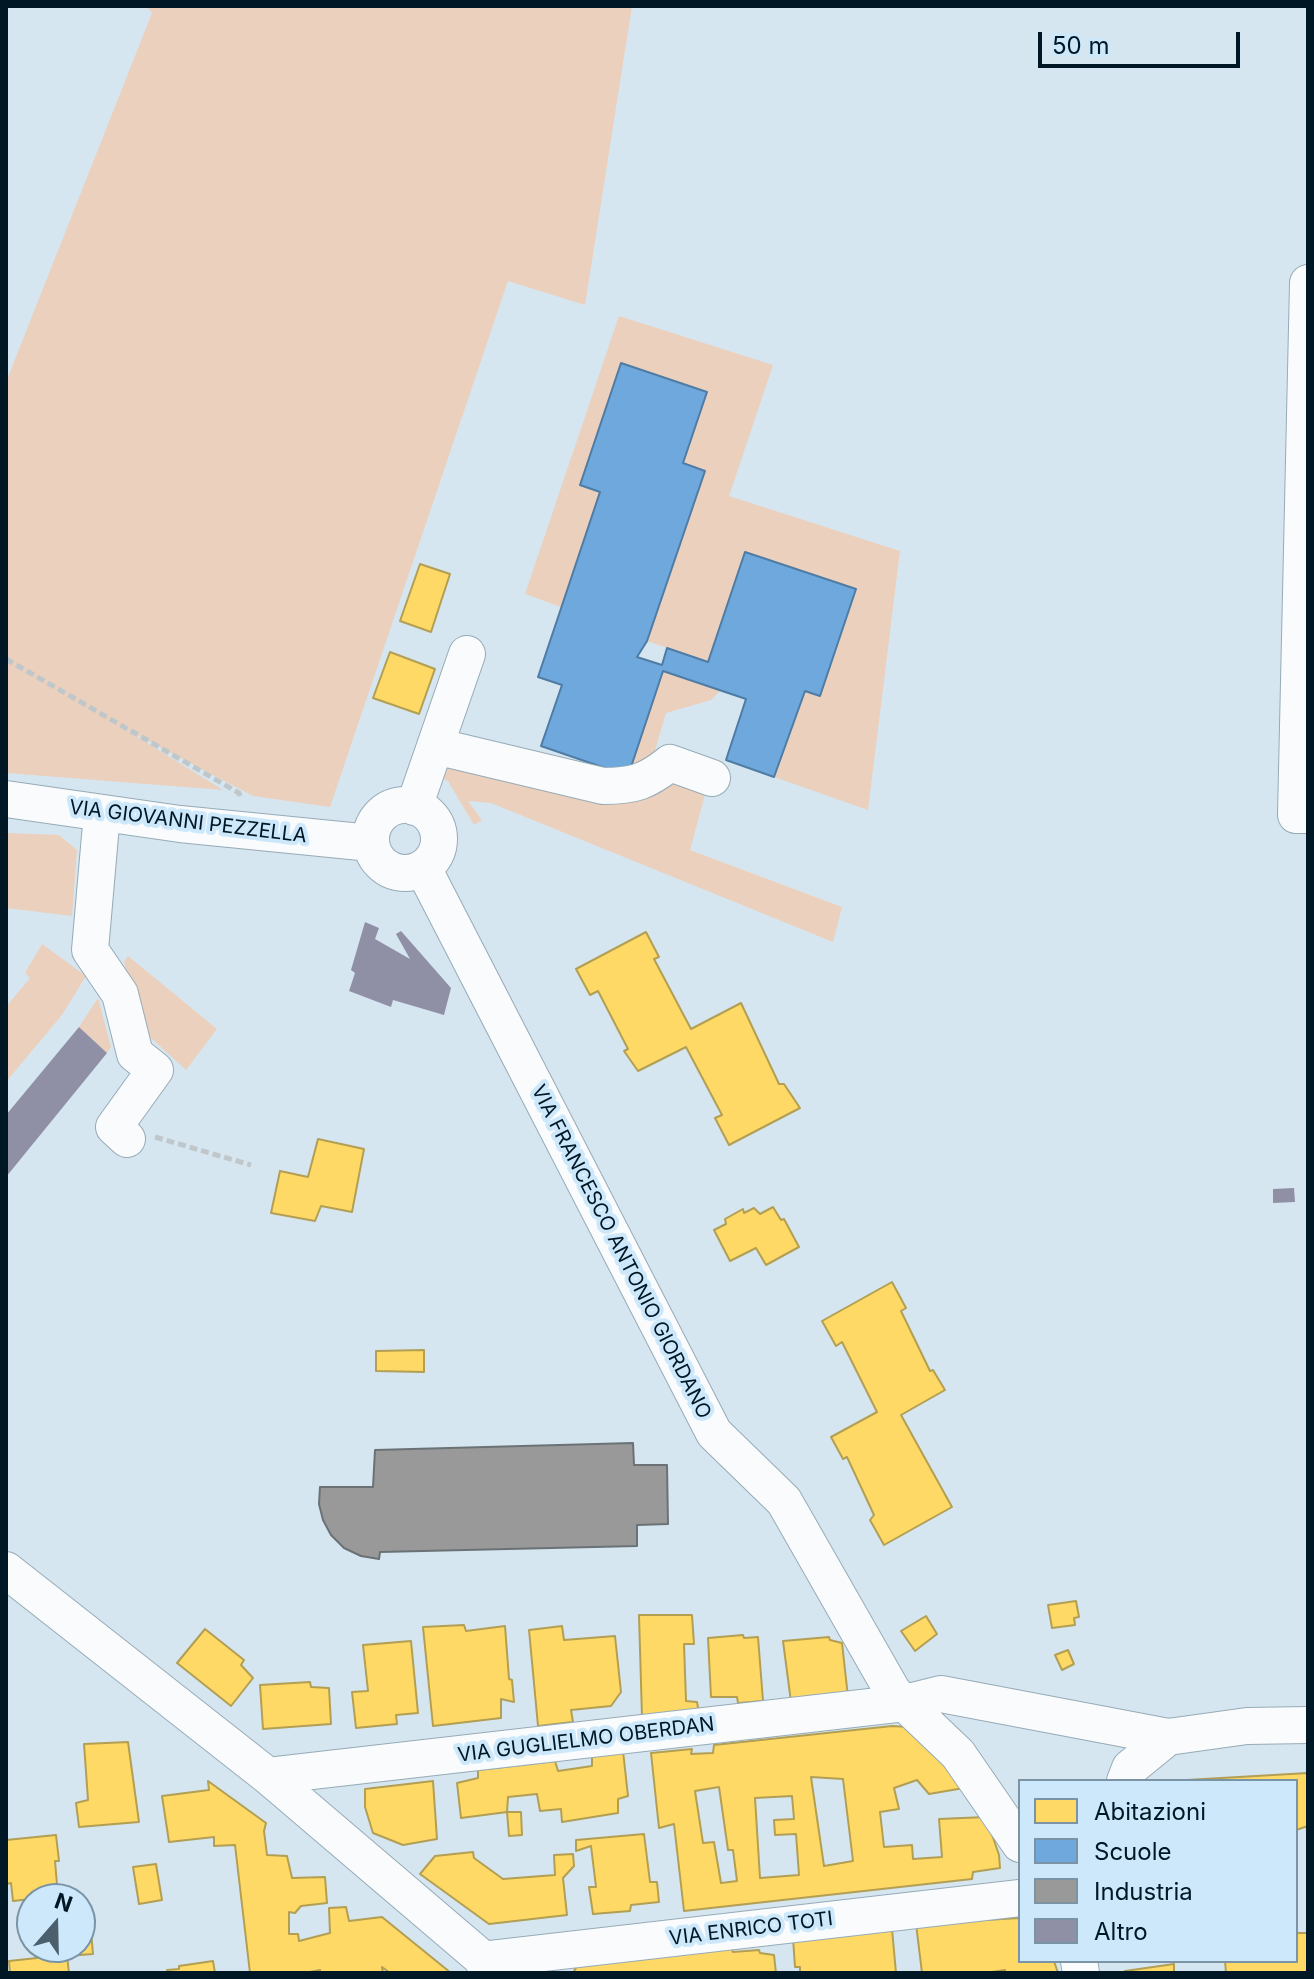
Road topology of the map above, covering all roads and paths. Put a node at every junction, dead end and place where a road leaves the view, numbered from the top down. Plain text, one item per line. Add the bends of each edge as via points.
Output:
1 (1308, 283) edge
2 (467, 654) dead end
3 (6, 659) edge
4 (435, 746) junction
5 (712, 778) dead end
6 (6, 799) edge
7 (414, 807) junction
8 (102, 813) junction
9 (1302, 815) edge
10 (241, 830) junction
11 (371, 843) junction
12 (423, 868) junction
13 (127, 1139) joint
14 (251, 1165) dead end
15 (6, 1570) edge
16 (905, 1703) junction
17 (1308, 1725) edge
18 (1112, 1728) junction
19 (1168, 1737) junction
20 (1127, 1774) edge
21 (268, 1776) junction
22 (1018, 1841) edge
23 (1018, 1898) edge
24 (491, 1966) edge

1 - 9 street
2 - 4 street
3 - 10 path via 239,793
4 - 5 street via 603,786 630,786 670,763
4 - 7 street
6 - 8 street, VIA GIOVANNI PEZZELLA
7 - 11 street via 383,813 371,832
7 - 12 street via 432,819 439,840
8 - 10 street, VIA GIOVANNI PEZZELLA
8 - 13 street via 90,950 120,994 135,1054 155,1070 114,1127
10 - 11 street, VIA GIOVANNI PEZZELLA
11 - 12 street via 390,870
12 - 16 street, VIA FRANCESCO ANTONIO GIORDANO via 714,1433 784,1501 893,1692
13 - 14 path via 155,1137
15 - 21 street
16 - 18 street, VIA GUGLIELMO OBERDAN via 941,1694
16 - 21 street, VIA GUGLIELMO OBERDAN
16 - 22 street, VIA FRANCESCO ANTONIO GIORDANO via 958,1754
17 - 19 street via 1247,1726
18 - 19 street, VIA GUGLIELMO OBERDAN
18 - 20 street via 1133,1751
19 - 20 street
21 - 24 street
23 - 24 street, VIA ENRICO TOTI

